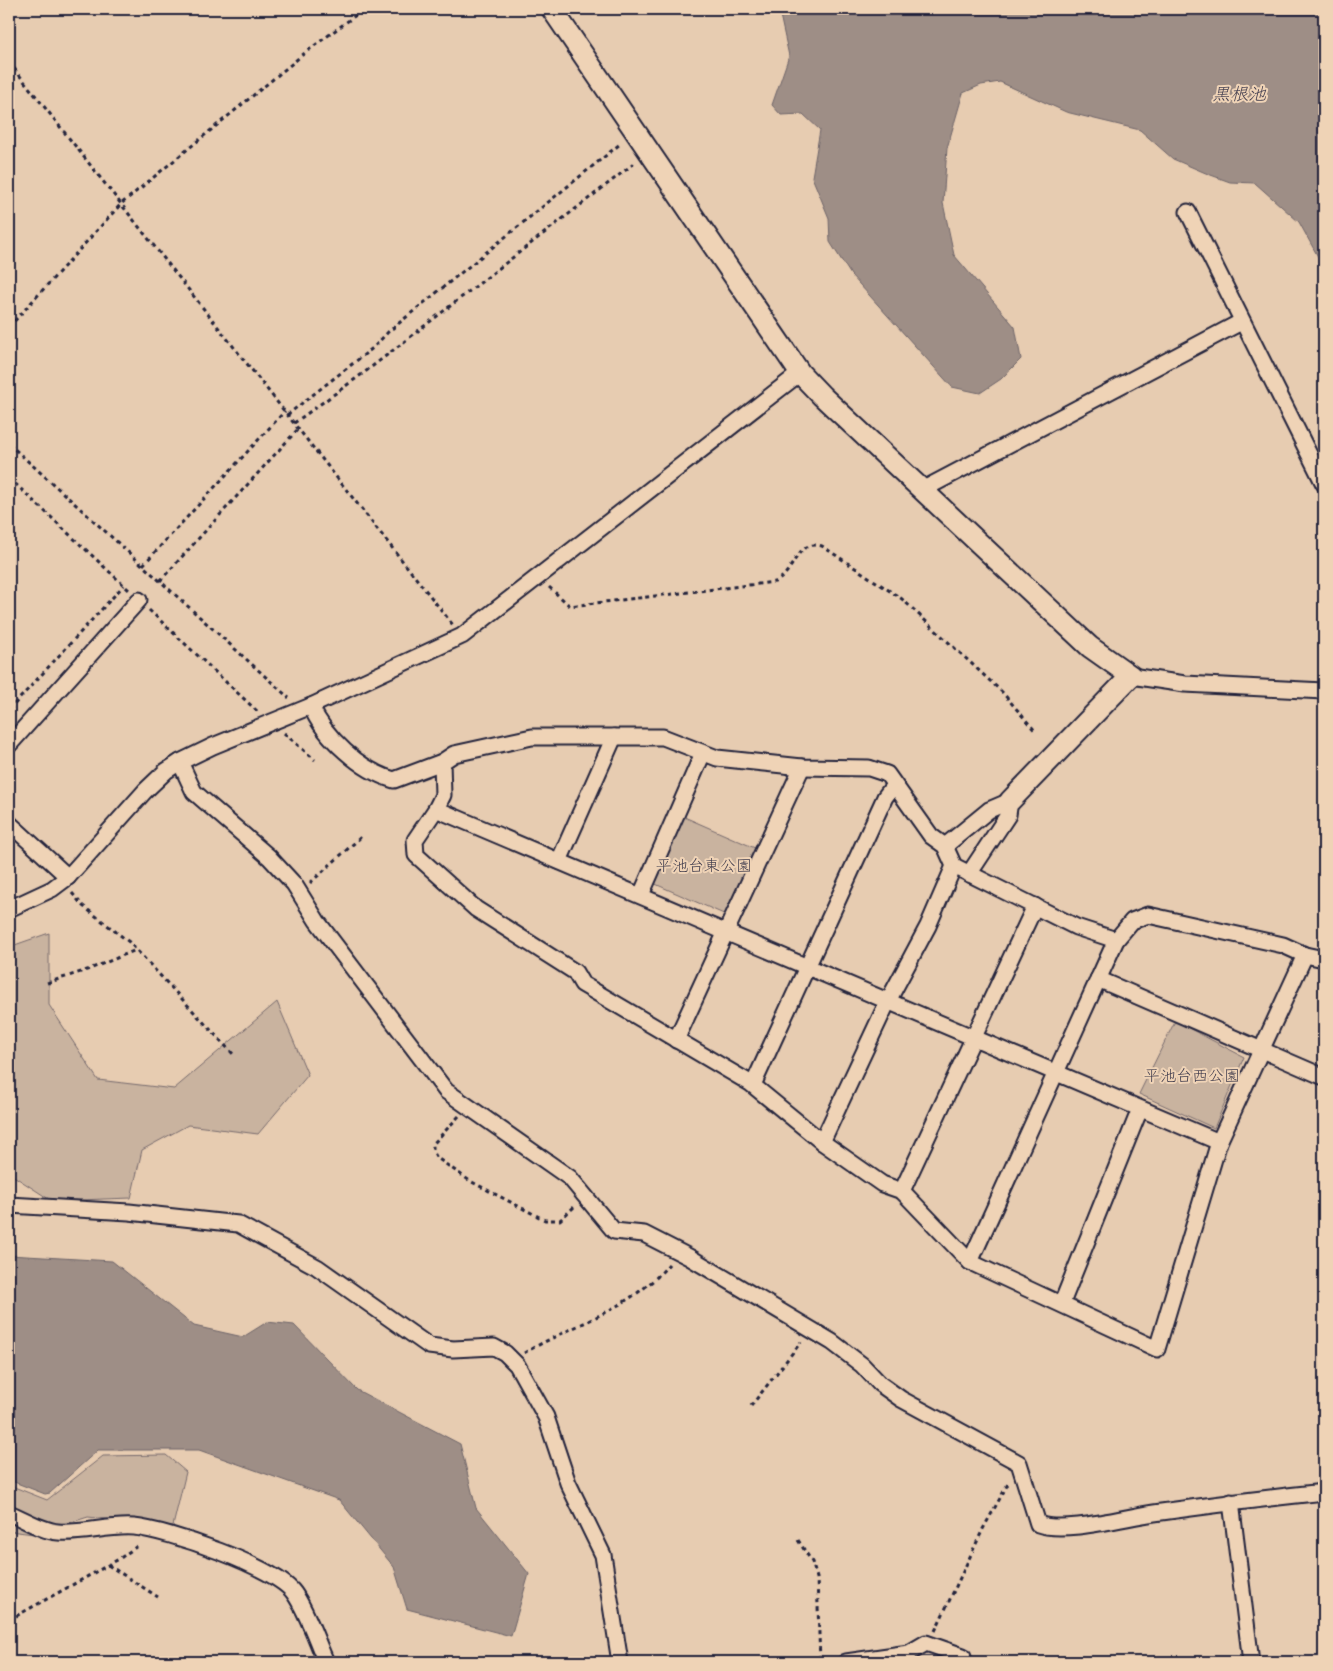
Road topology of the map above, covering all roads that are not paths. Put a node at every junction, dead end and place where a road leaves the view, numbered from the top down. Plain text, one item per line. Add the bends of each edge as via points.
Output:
1 (552, 9) edge
2 (1188, 212) dead end
3 (1241, 322) junction
4 (800, 373) junction
5 (1324, 484) edge
6 (922, 490) junction
7 (139, 600) dead end
8 (1131, 676) junction
9 (1324, 691) edge
10 (305, 709) junction
11 (614, 737) junction
12 (9, 745) edge
13 (703, 753) junction
14 (180, 762) junction
15 (442, 762) junction
16 (802, 767) junction
17 (894, 785) junction
18 (1010, 801) junction
19 (436, 809) junction
20 (9, 823) edge
21 (945, 846) junction
22 (559, 861) junction
23 (954, 866) junction
24 (969, 874) junction
25 (65, 879) junction
26 (641, 895) junction
27 (1034, 906) junction
28 (9, 909) edge
29 (724, 933) junction
30 (1116, 940) junction
31 (1305, 955) junction
32 (1324, 959) edge
33 (807, 967) junction
34 (1098, 979) junction
35 (888, 1001) junction
36 (973, 1038) junction
37 (676, 1040) junction
38 (1262, 1051) junction
39 (1054, 1072) junction
40 (1324, 1077) edge
41 (753, 1085) junction
42 (1140, 1109) junction
43 (822, 1142) junction
44 (1219, 1142) junction
45 (902, 1191) junction
46 (9, 1205) edge
47 (970, 1262) junction
48 (1062, 1303) junction
49 (1324, 1492) edge
50 (1231, 1502) junction
51 (9, 1513) edge
52 (963, 1656) dead end
53 (326, 1662) edge
54 (620, 1662) edge
55 (846, 1662) edge
56 (1251, 1662) edge

1 - 4 street
2 - 3 street
3 - 5 street
3 - 6 street
4 - 6 street
4 - 10 street via 462,636
6 - 8 street via 1090,647
7 - 12 street
8 - 9 street via 1185,684
8 - 18 street
10 - 14 street
10 - 15 street via 355,762 379,775 394,780
11 - 13 street via 663,737
11 - 15 street via 532,737 454,754
11 - 22 street
13 - 16 street via 717,758
13 - 26 street
14 - 25 street via 145,791
14 - 50 street via 194,792 269,857 298,891 316,920 446,1091 570,1178 614,1231 644,1234 678,1251 810,1329 862,1365 901,1399 1019,1463 1038,1524 1047,1528
15 - 19 street via 443,795
16 - 17 street via 869,768 887,774
16 - 29 street
17 - 21 street via 931,836
17 - 33 street via 885,798
18 - 21 street via 989,810
18 - 24 street via 1008,815
19 - 22 street
19 - 37 street via 415,840 416,855 476,909 575,972 582,984
20 - 25 street
21 - 23 street
22 - 26 street
23 - 24 street
23 - 35 street via 928,926
24 - 27 street
25 - 28 street via 52,889
26 - 29 street
27 - 30 street via 1076,927
27 - 36 street
29 - 33 street
29 - 37 street
30 - 31 street via 1132,921 1148,915 1283,945
30 - 34 street
31 - 32 street
31 - 38 street
33 - 35 street
33 - 41 street
34 - 38 street
34 - 39 street
35 - 36 street
35 - 43 street
36 - 39 street
36 - 45 street
37 - 41 street
38 - 40 street
38 - 44 street
39 - 42 street
39 - 47 street
41 - 43 street
42 - 44 street
42 - 48 street
43 - 45 street via 882,1184
44 - 48 street via 1157,1349
45 - 47 street
46 - 54 street via 129,1212 238,1224 317,1267 429,1346 452,1349 494,1346 518,1365 546,1417 568,1483 603,1555
47 - 48 street
49 - 50 street
50 - 56 street
51 - 53 street via 59,1532 133,1527 163,1531 280,1578 294,1592
52 - 55 street via 926,1644 909,1653

